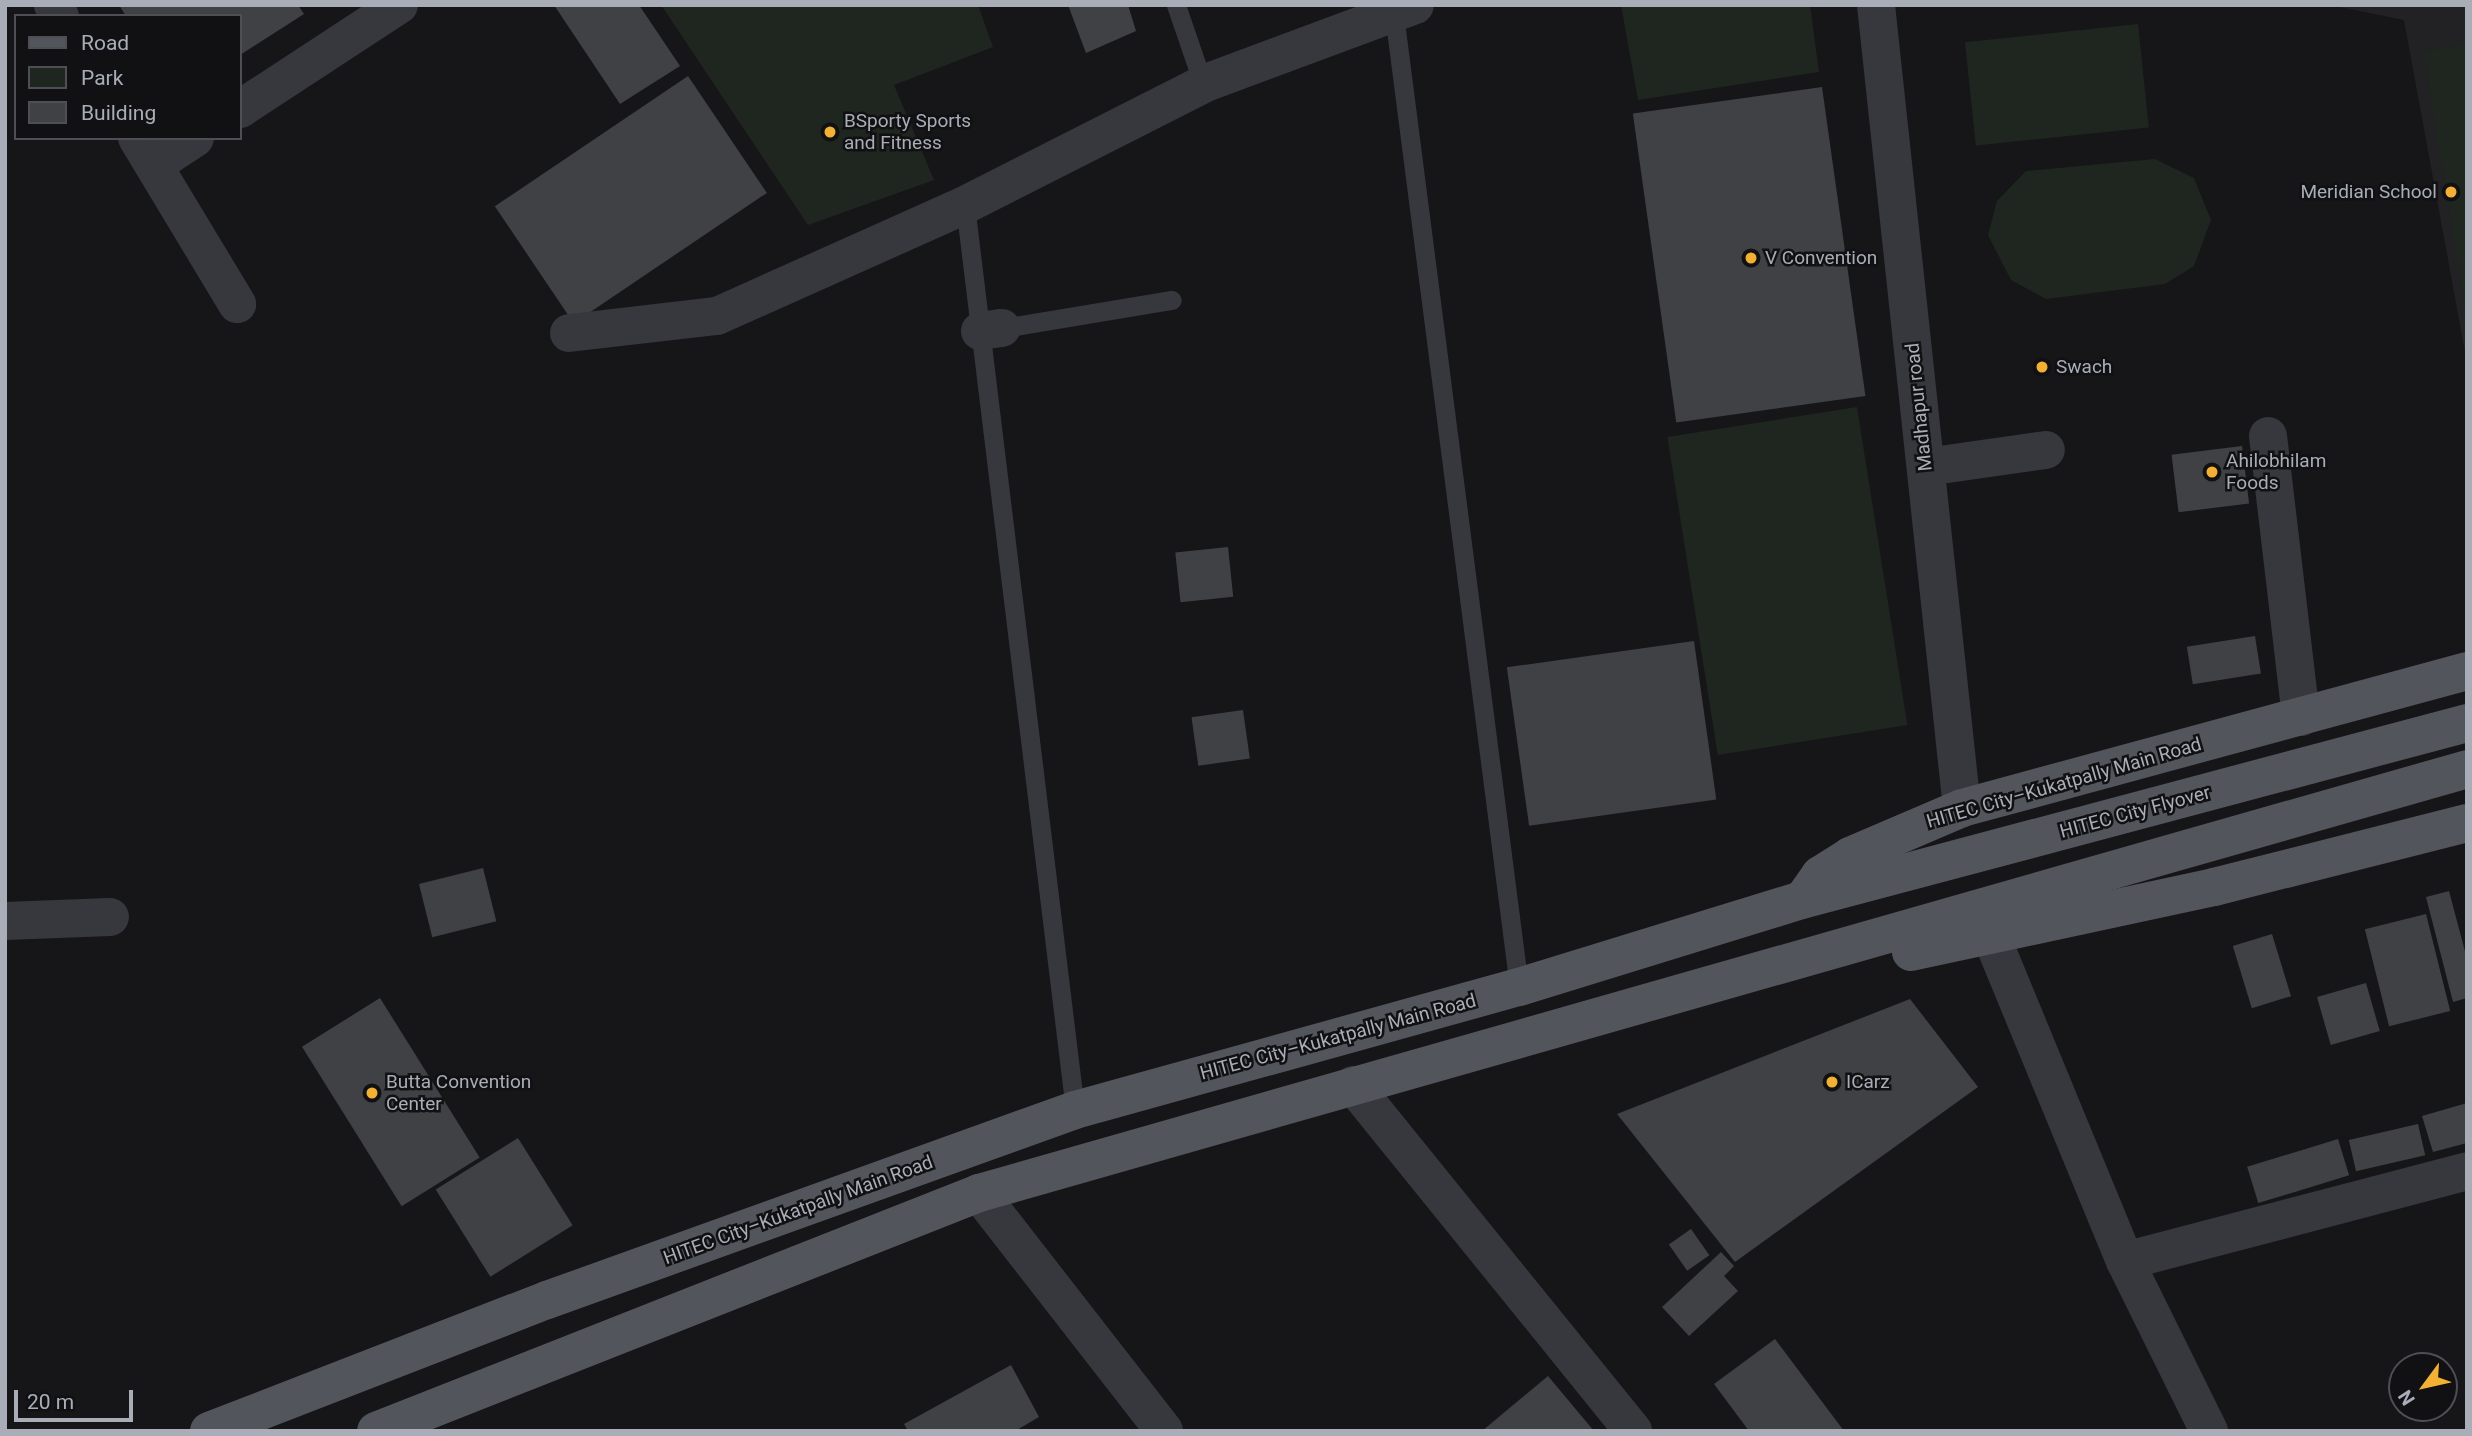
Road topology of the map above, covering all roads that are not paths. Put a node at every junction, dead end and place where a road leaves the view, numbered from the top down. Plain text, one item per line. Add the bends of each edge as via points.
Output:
1 (399, 5) edge
2 (1176, 5) edge
3 (1876, 5) edge
4 (1405, 9) edge
5 (1203, 84) junction
6 (242, 108) edge
7 (188, 140) edge
8 (146, 152) edge
9 (965, 205) junction
10 (1172, 300) dead end
11 (237, 304) dead end
12 (991, 329) junction
13 (569, 333) dead end
14 (2268, 436) dead end
15 (2046, 450) dead end
16 (1926, 467) junction
17 (2467, 671) edge
18 (2301, 717) junction
19 (2467, 723) edge
20 (2467, 769) edge
21 (1962, 808) junction
22 (2467, 823) edge
23 (1802, 900) junction
24 (110, 917) dead end
25 (5, 921) edge
26 (1991, 936) junction
27 (1836, 951) junction
28 (1519, 987) junction
29 (1353, 1085) junction
30 (1075, 1110) junction
31 (2467, 1171) edge
32 (979, 1193) junction
33 (2125, 1261) junction
34 (209, 1431) edge
35 (376, 1431) edge
36 (1164, 1431) edge
37 (1633, 1431) edge
38 (2209, 1431) edge

1 - 6 street
2 - 5 lane
3 - 16 street, Madhapur road
4 - 5 street
4 - 28 lane
5 - 9 street
7 - 8 street
8 - 11 street
9 - 12 lane
9 - 13 street via 717,316
10 - 12 lane
12 - 30 lane
14 - 18 street
15 - 16 street
16 - 21 street, Madhapur road
17 - 18 main road, HITEC City–Kukatpally Main Road
18 - 21 main road, HITEC City–Kukatpally Main Road
19 - 23 main road, HITEC City Flyover
20 - 27 main road
21 - 23 main road, HITEC City–Kukatpally Main Road via 1850,856 1820,875
22 - 26 main road
23 - 28 main road, HITEC City–Kukatpally Main Road
24 - 25 street
26 - 27 main road via 1903,953
26 - 33 street
27 - 29 main road
28 - 30 main road, HITEC City–Kukatpally Main Road
29 - 32 main road
29 - 37 street
30 - 34 main road, HITEC City–Kukatpally Main Road via 547,1300
31 - 33 street
32 - 35 main road
32 - 36 street
33 - 38 street

